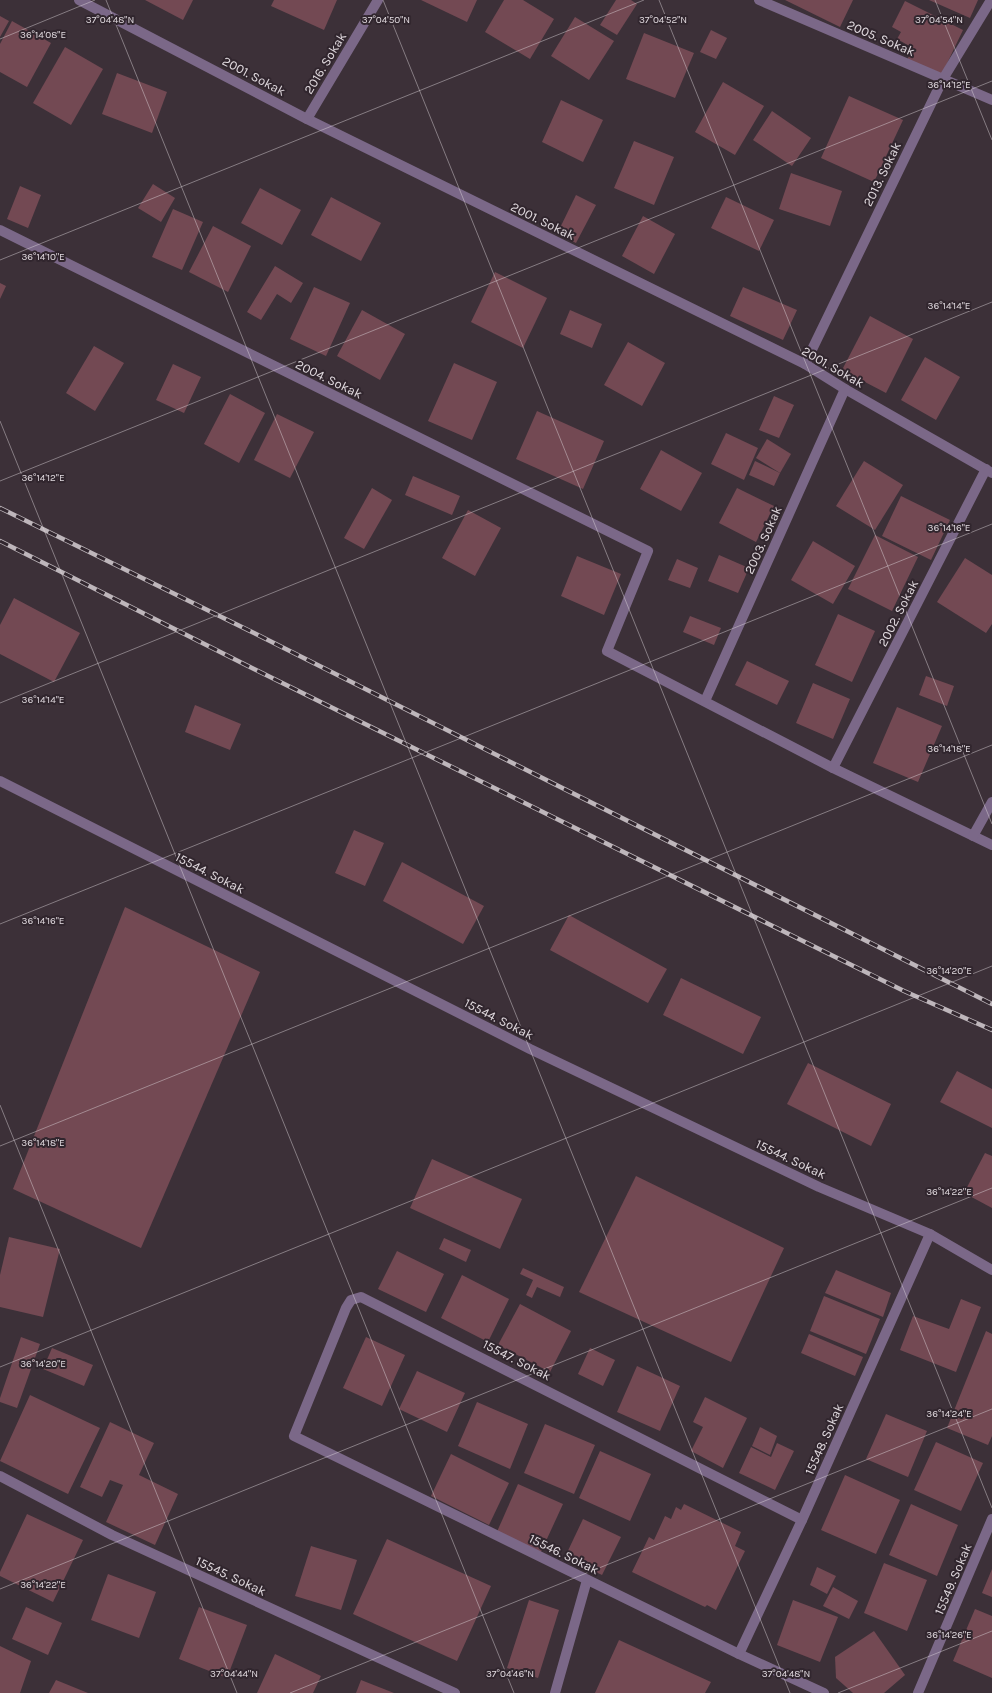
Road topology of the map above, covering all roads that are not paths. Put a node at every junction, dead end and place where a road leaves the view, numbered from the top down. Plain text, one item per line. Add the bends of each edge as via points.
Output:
1 (79, 0) edge
2 (378, 0) edge
3 (759, 0) edge
4 (991, 0) edge
5 (943, 79) junction
6 (992, 100) edge
7 (307, 119) junction
8 (0, 230) edge
9 (805, 364) junction
10 (844, 389) junction
11 (989, 471) edge
12 (705, 701) junction
13 (833, 768) junction
14 (0, 781) edge
15 (992, 802) edge
16 (973, 836) junction
17 (992, 845) edge
18 (930, 1234) junction
19 (992, 1270) edge
20 (294, 1436) joint
21 (0, 1476) edge
22 (802, 1520) junction
23 (992, 1520) edge
24 (587, 1580) junction
25 (739, 1654) junction
26 (455, 1693) edge
27 (555, 1693) edge
28 (824, 1693) edge
29 (918, 1693) edge

1 - 7 street, 2001. Sokak
2 - 7 street, 2016. Sokak
3 - 5 street, 2005. Sokak
4 - 5 street, 2013. Sokak
5 - 6 street, 2005. Sokak
5 - 9 street, 2013. Sokak
7 - 9 street, 2001. Sokak
8 - 12 street, 2004. Sokak via 648,551 607,651
9 - 10 street, 2001. Sokak
10 - 11 street, 2001. Sokak
10 - 12 street, 2003. Sokak
11 - 13 street, 2002. Sokak
12 - 13 street
13 - 16 street
14 - 18 street, 15544. Sokak via 530,1049 819,1186
15 - 16 street
16 - 17 street
18 - 19 street, 15544. Sokak
18 - 22 street, 15548. Sokak
20 - 22 street, 15547. Sokak via 346,1308 351,1300 361,1297
20 - 24 street, 15546. Sokak
21 - 26 street, 15545. Sokak via 112,1536
22 - 25 street, 15548. Sokak
23 - 29 street, 15549. Sokak
24 - 25 street, 15546. Sokak
24 - 27 street
25 - 28 street, 15546. Sokak

